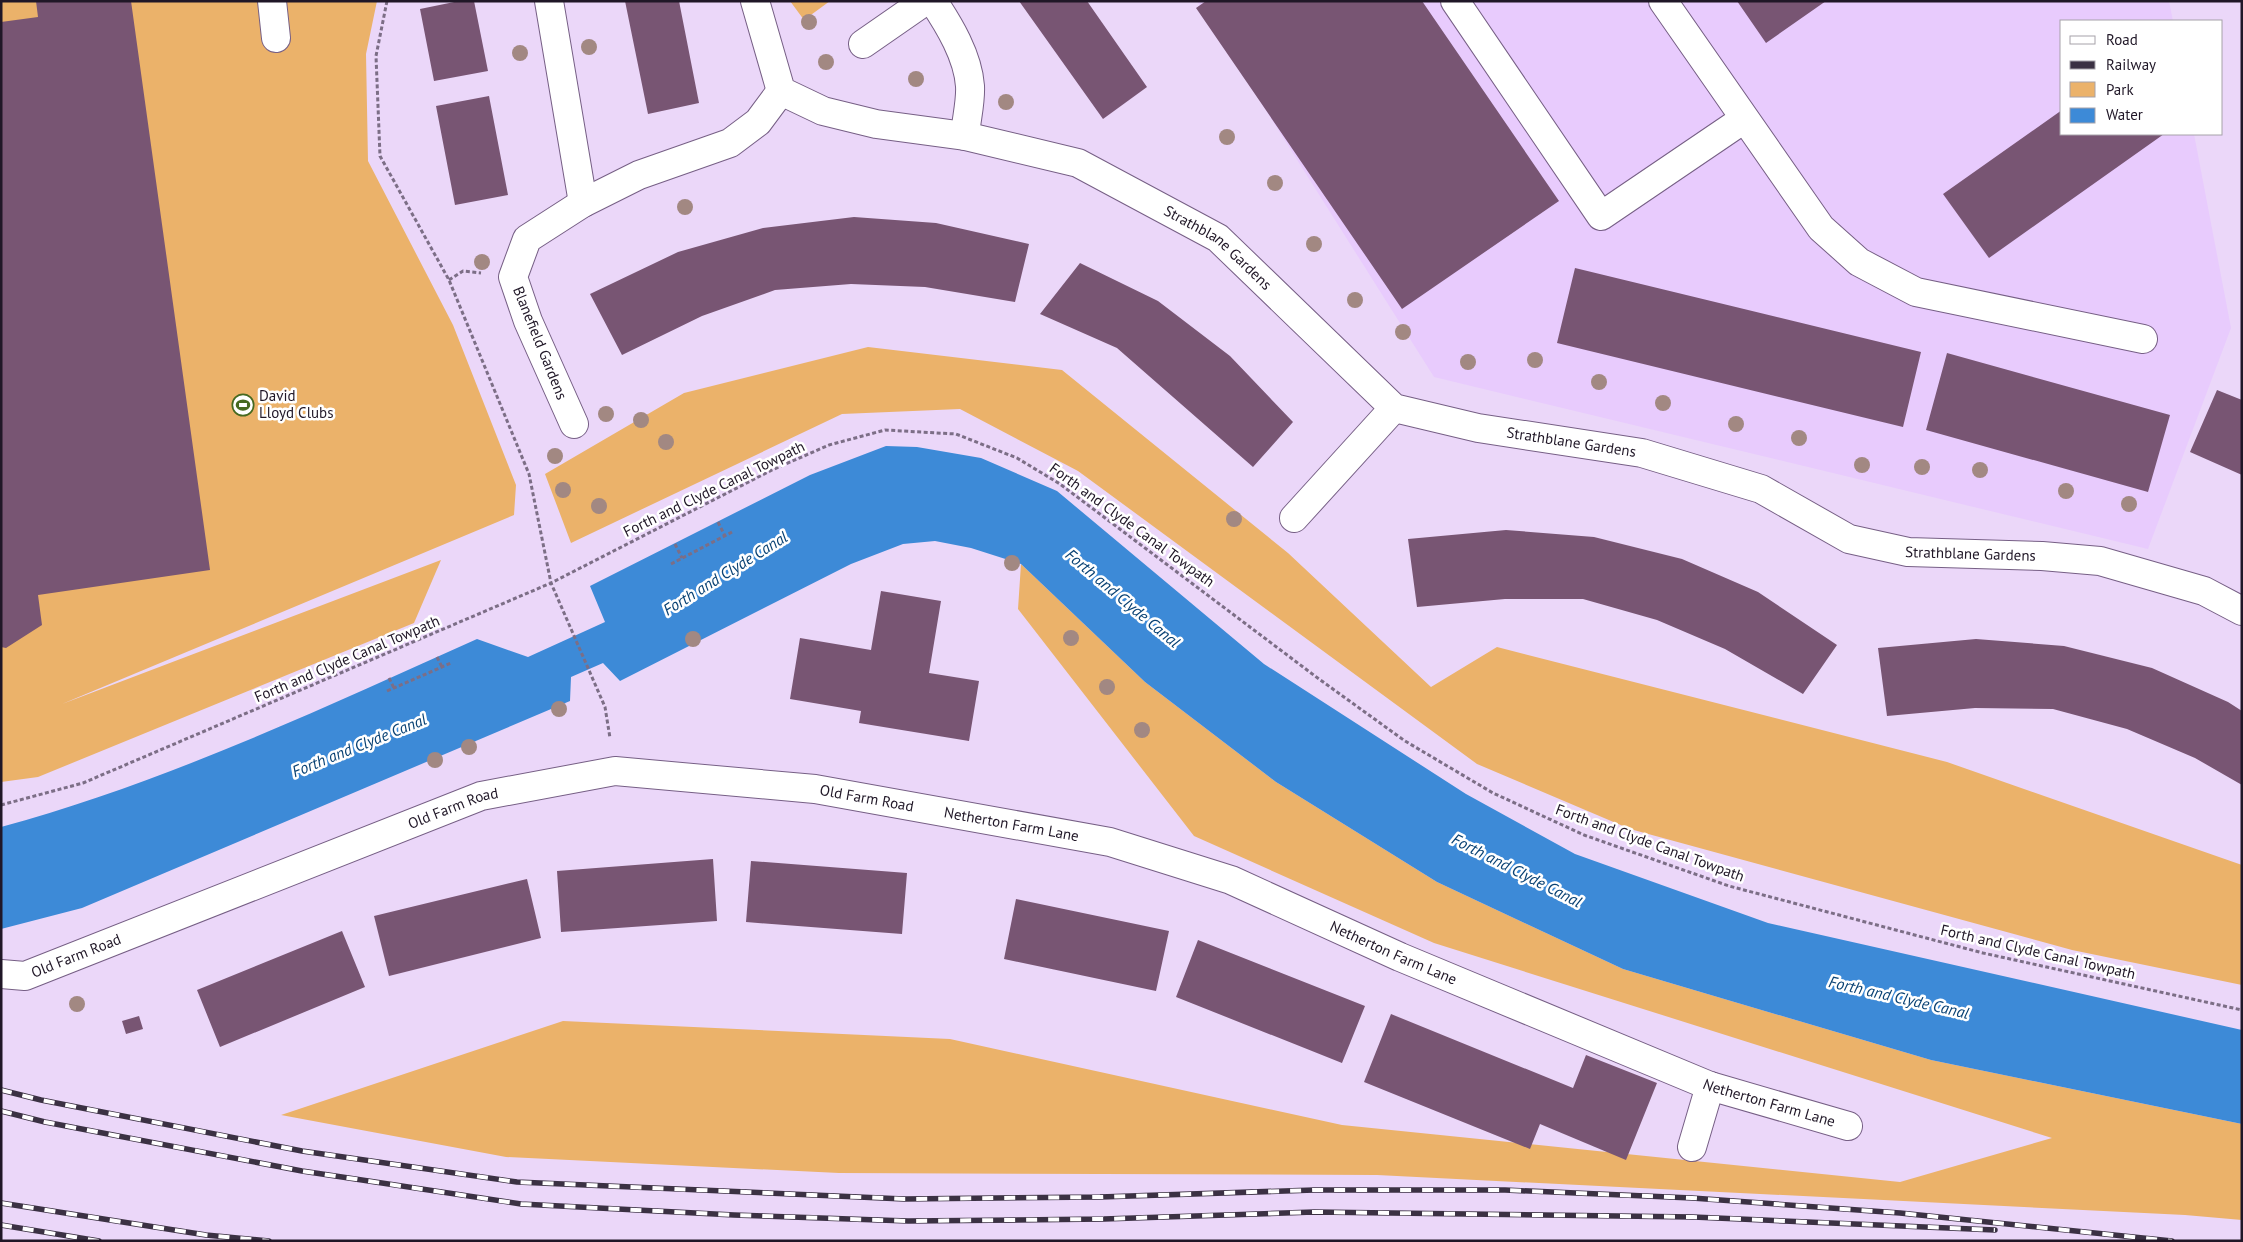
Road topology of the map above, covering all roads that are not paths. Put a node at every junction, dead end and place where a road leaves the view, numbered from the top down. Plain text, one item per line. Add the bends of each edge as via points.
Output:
1 (272, 1) edge
2 (549, 1) edge
3 (755, 1) edge
4 (925, 1) edge
5 (932, 1) edge
6 (1455, 1) edge
7 (1663, 1) edge
8 (276, 38) dead end
9 (863, 44) dead end
10 (780, 91) junction
11 (1744, 119) junction
12 (964, 136) junction
13 (582, 203) junction
14 (2143, 339) dead end
15 (1394, 408) junction
16 (574, 424) dead end
17 (1294, 518) dead end
18 (2242, 611) edge
19 (930, 810) joint
20 (1, 974) edge
21 (1710, 1086) junction
22 (1848, 1126) dead end
23 (1692, 1147) dead end

1 - 8 street
2 - 13 street
3 - 10 street
4 - 9 street
5 - 12 street via 958,44 966,65 970,86
6 - 11 street via 1601,216
7 - 11 street
10 - 12 street, Strathblane Gardens via 823,111 876,124
10 - 13 street, Blanefield Gardens via 758,122 730,142 639,175
11 - 14 street via 1821,228 1859,262 1916,292
12 - 15 street, Strathblane Gardens via 1078,163 1218,238
13 - 16 street, Blanefield Gardens via 527,239 513,277 528,321
15 - 17 street
15 - 18 street, Strathblane Gardens via 1478,428 1642,453 1761,489 1849,539 1908,552 2100,561 2204,591
19 - 20 street, Old Farm Road via 815,789 615,771 481,796 25,976
19 - 21 street, Netherton Farm Lane via 1110,842 1232,880 1400,956
21 - 22 street, Netherton Farm Lane
21 - 23 street

